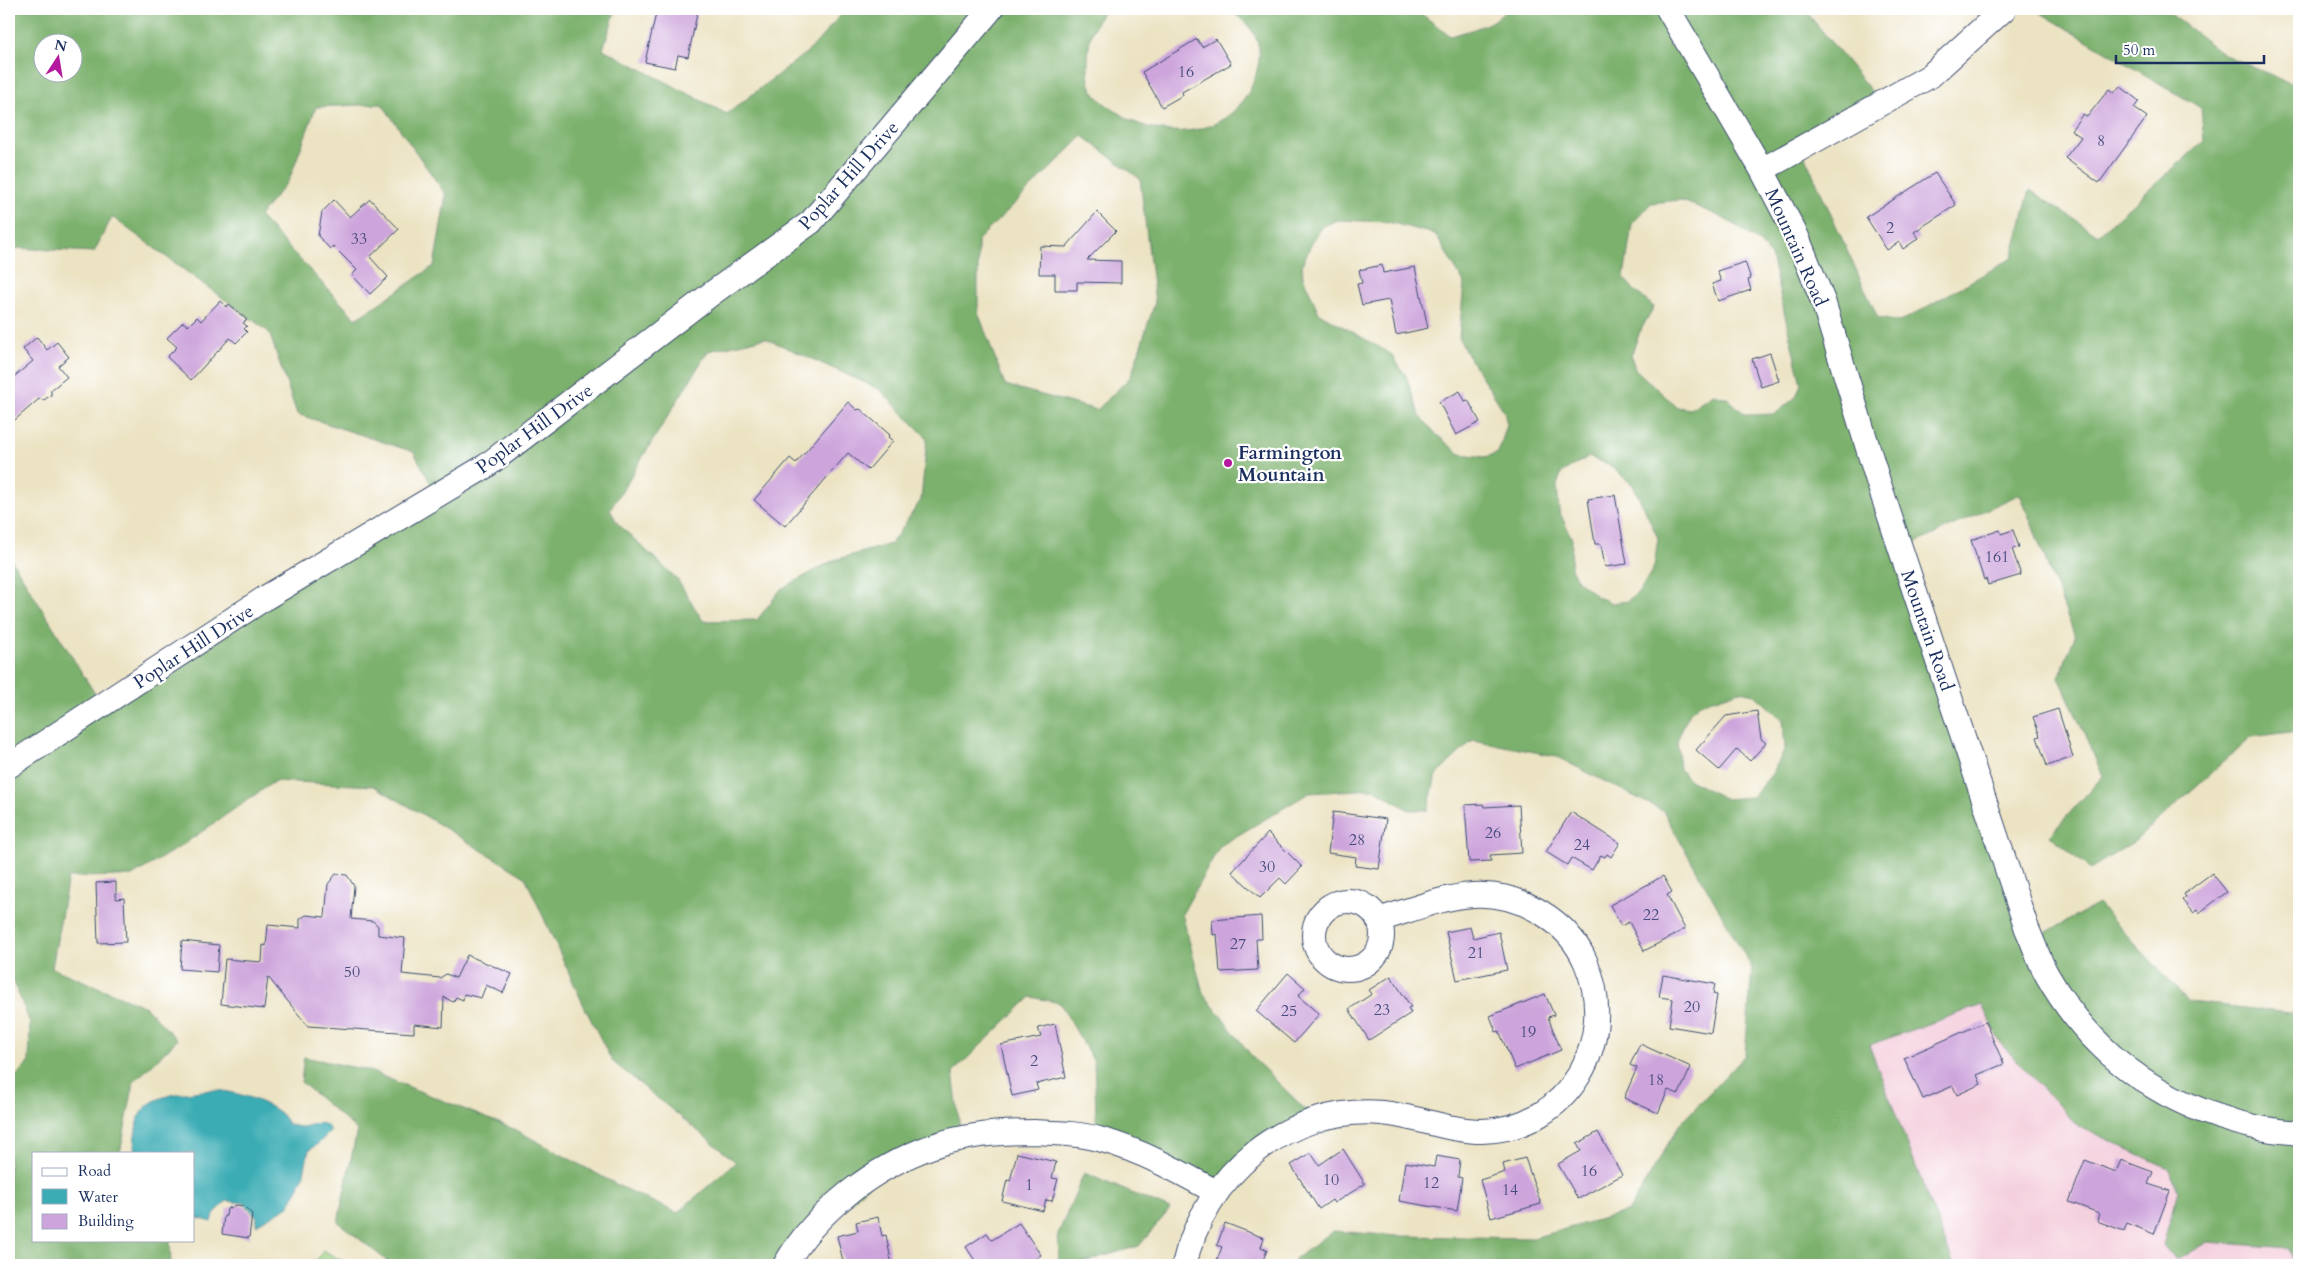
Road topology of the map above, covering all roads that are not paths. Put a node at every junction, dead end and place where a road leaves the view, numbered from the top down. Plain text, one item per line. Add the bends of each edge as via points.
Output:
1 (991, 9) edge
2 (1668, 9) edge
3 (2004, 9) edge
4 (1762, 170) junction
5 (9, 766) edge
6 (1378, 920) dead end
7 (2299, 1133) edge
8 (1216, 1192) junction
9 (786, 1265) edge
10 (1184, 1265) edge

1 - 5 street, Poplar Hill Drive via 811,222 710,294 486,466 265,598
2 - 4 street, Mountain Road
3 - 4 street via 1930,76
4 - 7 street, Mountain Road via 1797,237 1823,301 1878,481 2027,930 2046,974 2095,1042 2127,1070 2164,1094 2207,1114 2240,1124
6 - 8 street via 1473,895 1511,899 1545,915 1566,934 1584,958 1592,976 1598,1015 1596,1035 1582,1072 1570,1089 1540,1114 1502,1128 1462,1129 1380,1113 1316,1120 1286,1132 1258,1149 1235,1168
8 - 9 street via 1175,1168 1097,1138 1014,1132 973,1137 933,1146 857,1186 796,1246
8 - 10 street via 1200,1217

